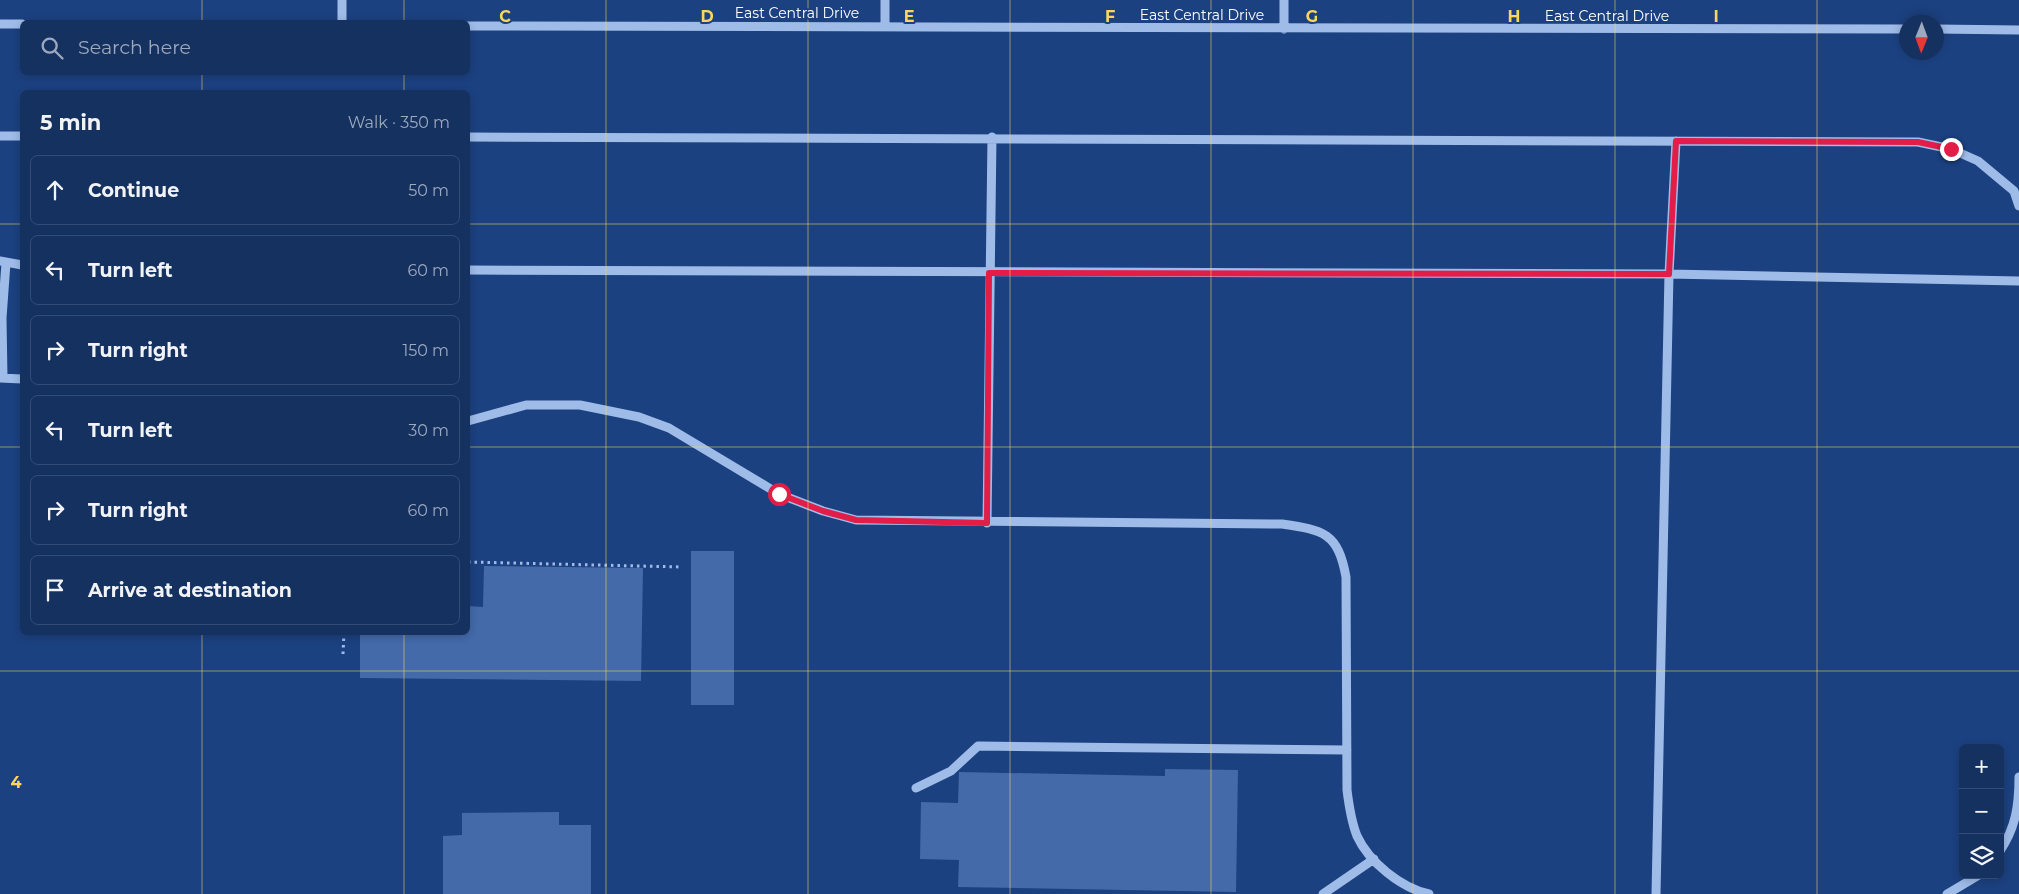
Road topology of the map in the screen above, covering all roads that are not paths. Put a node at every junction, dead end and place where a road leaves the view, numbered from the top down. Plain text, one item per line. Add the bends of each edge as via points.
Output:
1 (342, 0) edge
2 (886, 0) edge
3 (1284, 0) edge
4 (342, 20) edge
5 (0, 24) edge
6 (20, 24) edge
7 (470, 26) edge
8 (885, 27) junction
9 (1284, 29) junction
10 (1899, 29) edge
11 (1944, 29) edge
12 (2019, 30) edge
13 (0, 136) edge
14 (20, 136) edge
15 (470, 137) edge
16 (992, 137) junction
17 (1676, 141) junction
18 (2019, 206) edge
19 (3, 262) edge
20 (20, 265) edge
21 (470, 270) edge
22 (989, 273) junction
23 (1669, 274) junction
24 (2019, 281) edge
25 (1, 378) edge
26 (20, 379) edge
27 (470, 420) edge
28 (987, 523) junction
29 (1347, 750) junction
30 (2019, 778) edge
31 (916, 788) dead end
32 (2004, 844) edge
33 (1374, 859) junction
34 (1972, 879) edge
35 (1323, 894) edge
36 (1429, 894) edge
37 (1656, 894) edge
38 (1947, 894) edge

1 - 4 street
2 - 8 street
3 - 9 street
5 - 6 street
7 - 8 street, East Central Drive
8 - 9 street, East Central Drive
9 - 10 street, East Central Drive
11 - 12 street
13 - 14 street
15 - 16 street
16 - 17 street
16 - 22 street
17 - 18 street via 1918,142 1951,149 1978,161 2014,191
17 - 23 street
19 - 20 street
19 - 25 street
21 - 22 street
22 - 23 street
22 - 28 street
23 - 24 street
23 - 37 street
25 - 26 street
27 - 28 street via 526,406 580,405 607,409 670,428 779,494 823,511 874,522
28 - 29 street via 1282,524 1309,528 1328,536 1342,554 1346,576
29 - 31 street via 978,746 951,771
29 - 33 street via 1350,816 1358,838
30 - 32 street via 2014,826
33 - 35 street
33 - 36 street via 1395,878
34 - 38 street

